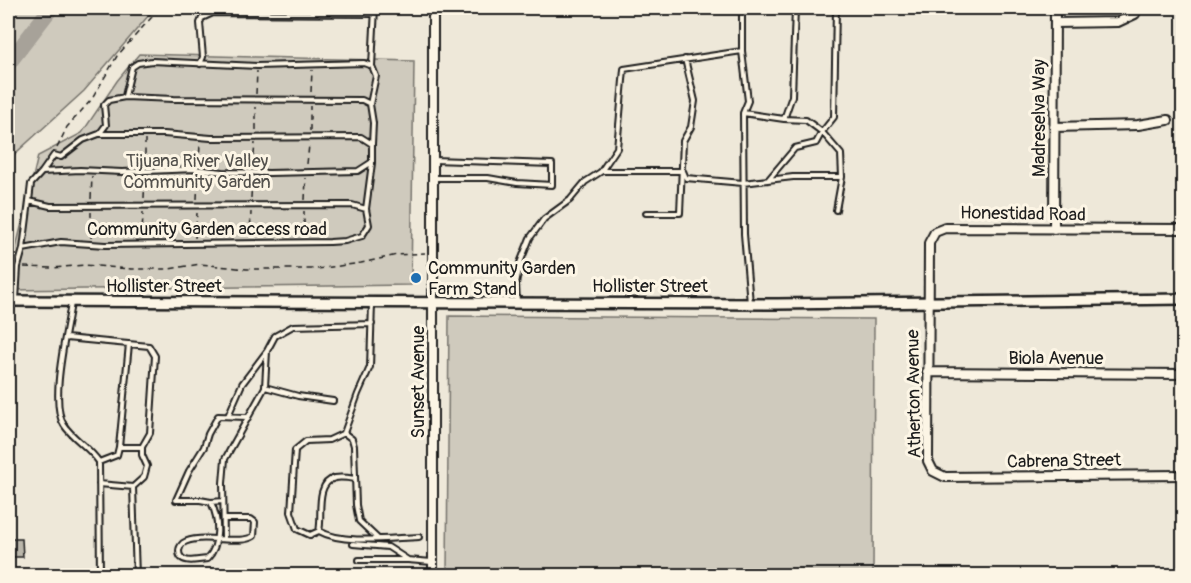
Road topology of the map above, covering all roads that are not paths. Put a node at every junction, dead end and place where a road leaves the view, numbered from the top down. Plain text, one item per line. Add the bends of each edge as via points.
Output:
1 (375, 8) edge
2 (433, 8) edge
3 (742, 8) edge
4 (795, 8) edge
5 (836, 8) edge
6 (1055, 8) edge
7 (374, 14) junction
8 (1135, 14) dead end
9 (1055, 23) junction
10 (742, 51) junction
11 (685, 59) junction
12 (200, 64) junction
13 (372, 66) junction
14 (124, 97) junction
15 (370, 104) junction
16 (743, 113) junction
17 (784, 119) junction
18 (1168, 120) dead end
19 (1054, 127) junction
20 (822, 132) junction
21 (99, 134) junction
22 (372, 144) junction
23 (433, 160) junction
24 (372, 162) junction
25 (602, 171) junction
26 (683, 171) junction
27 (42, 172) junction
28 (842, 177) junction
29 (433, 178) junction
30 (768, 181) junction
31 (743, 183) junction
32 (29, 201) junction
33 (366, 208) junction
34 (836, 210) dead end
35 (646, 213) dead end
36 (1054, 229) junction
37 (1184, 229) edge
38 (23, 249) junction
39 (1184, 299) edge
40 (12, 301) edge
41 (928, 301) junction
42 (71, 302) junction
43 (372, 302) junction
44 (432, 302) junction
45 (517, 302) junction
46 (750, 303) junction
47 (372, 324) junction
48 (66, 338) junction
49 (129, 344) junction
50 (267, 351) junction
51 (927, 372) junction
52 (1184, 374) edge
53 (266, 387) junction
54 (333, 401) dead end
55 (228, 416) junction
56 (248, 417) junction
57 (344, 433) junction
58 (119, 447) junction
59 (142, 447) junction
60 (99, 462) junction
61 (1184, 475) edge
62 (945, 477) joint
63 (355, 478) junction
64 (99, 483) junction
65 (133, 487) junction
66 (223, 501) junction
67 (211, 502) junction
68 (224, 519) junction
69 (319, 531) junction
70 (418, 537) dead end
71 (377, 538) junction
72 (217, 539) junction
73 (224, 539) junction
74 (353, 544) dead end
75 (359, 560) dead end
76 (408, 560) junction
77 (433, 562) junction
78 (100, 575) edge
79 (66, 576) edge
80 (136, 576) edge
81 (433, 576) edge

1 - 7 lane, Community Garden access road
2 - 23 street, Sunset Avenue
3 - 10 lane
4 - 17 lane via 792,96
5 - 20 lane via 834,117
6 - 9 street, Madreselva Way
7 - 12 lane via 213,14 200,23 204,57
7 - 13 lane, Community Garden access road
8 - 9 street via 1118,22
9 - 19 street, Madreselva Way
10 - 11 lane
10 - 16 lane via 748,101
11 - 25 lane via 624,69 617,147
11 - 26 lane via 695,101 691,127 683,141
12 - 13 lane
12 - 14 lane via 138,63 132,68
13 - 15 lane, Community Garden access road via 376,76
14 - 15 lane via 362,100
14 - 21 lane via 104,105 106,125
15 - 22 lane, Community Garden access road
16 - 17 lane
16 - 31 lane
17 - 20 lane via 806,120
18 - 19 street via 1138,125
19 - 36 street, Madreselva Way
20 - 28 lane via 841,154
20 - 30 lane via 816,143 795,148
21 - 22 lane via 361,137
21 - 27 lane via 83,140 61,157 54,155
22 - 24 lane, Community Garden access road
23 - 29 street, Sunset Avenue
23 - 29 lane via 552,164 552,185 488,178
24 - 27 lane via 358,171
24 - 33 lane, Community Garden access road
25 - 26 lane
25 - 45 lane via 544,219 530,238 520,263
26 - 31 lane via 686,178
26 - 35 lane via 680,213
27 - 32 lane via 31,184
28 - 30 lane
28 - 34 lane
29 - 44 street, Sunset Avenue
30 - 31 lane
31 - 46 lane
32 - 33 lane, Community Garden access road via 50,207
32 - 38 lane
33 - 38 lane, Community Garden access road via 369,225 362,236 345,241 195,245 61,242
36 - 37 street, Honestidad Road
36 - 41 street, Honestidad Road via 945,228 935,232 929,243
38 - 40 lane
39 - 41 street, Hollister Street
40 - 42 street, Hollister Street
41 - 46 street, Hollister Street
41 - 51 street, Atherton Avenue
42 - 43 street, Hollister Street
42 - 48 lane
43 - 44 street, Hollister Street
43 - 47 lane
44 - 45 street, Hollister Street
44 - 77 street, Sunset Avenue
45 - 46 street, Hollister Street
47 - 50 lane via 293,326 275,336
47 - 57 lane via 370,367
48 - 49 lane
48 - 60 lane via 57,394 63,424
49 - 58 lane
49 - 59 lane via 149,346 155,356 150,433
50 - 53 lane
50 - 55 lane via 242,384
51 - 52 street, Biola Avenue
51 - 62 street, Atherton Avenue via 928,461 933,471
53 - 54 lane
53 - 56 lane
55 - 56 lane
55 - 67 lane via 219,416 176,500
56 - 66 lane via 225,459
57 - 63 lane via 354,446
57 - 69 lane via 329,440 306,441 295,450 293,522 305,533
58 - 59 lane
58 - 60 lane via 117,455
59 - 65 lane via 147,466 144,477
60 - 64 lane
61 - 62 street, Cabrena Street
63 - 69 lane via 334,478 326,485
63 - 71 lane via 359,521
64 - 65 lane
64 - 78 lane
65 - 80 lane
66 - 67 lane
66 - 68 lane
67 - 72 lane via 216,512
68 - 73 lane
68 - 73 lane via 251,519 256,528 250,539
69 - 71 lane via 329,537
70 - 71 lane
72 - 72 lane via 183,543 178,552 186,561 207,559
72 - 73 lane
74 - 76 lane via 388,547
75 - 76 lane
76 - 77 lane
77 - 81 street, Sunset Avenue
78 - 79 lane via 72,572

